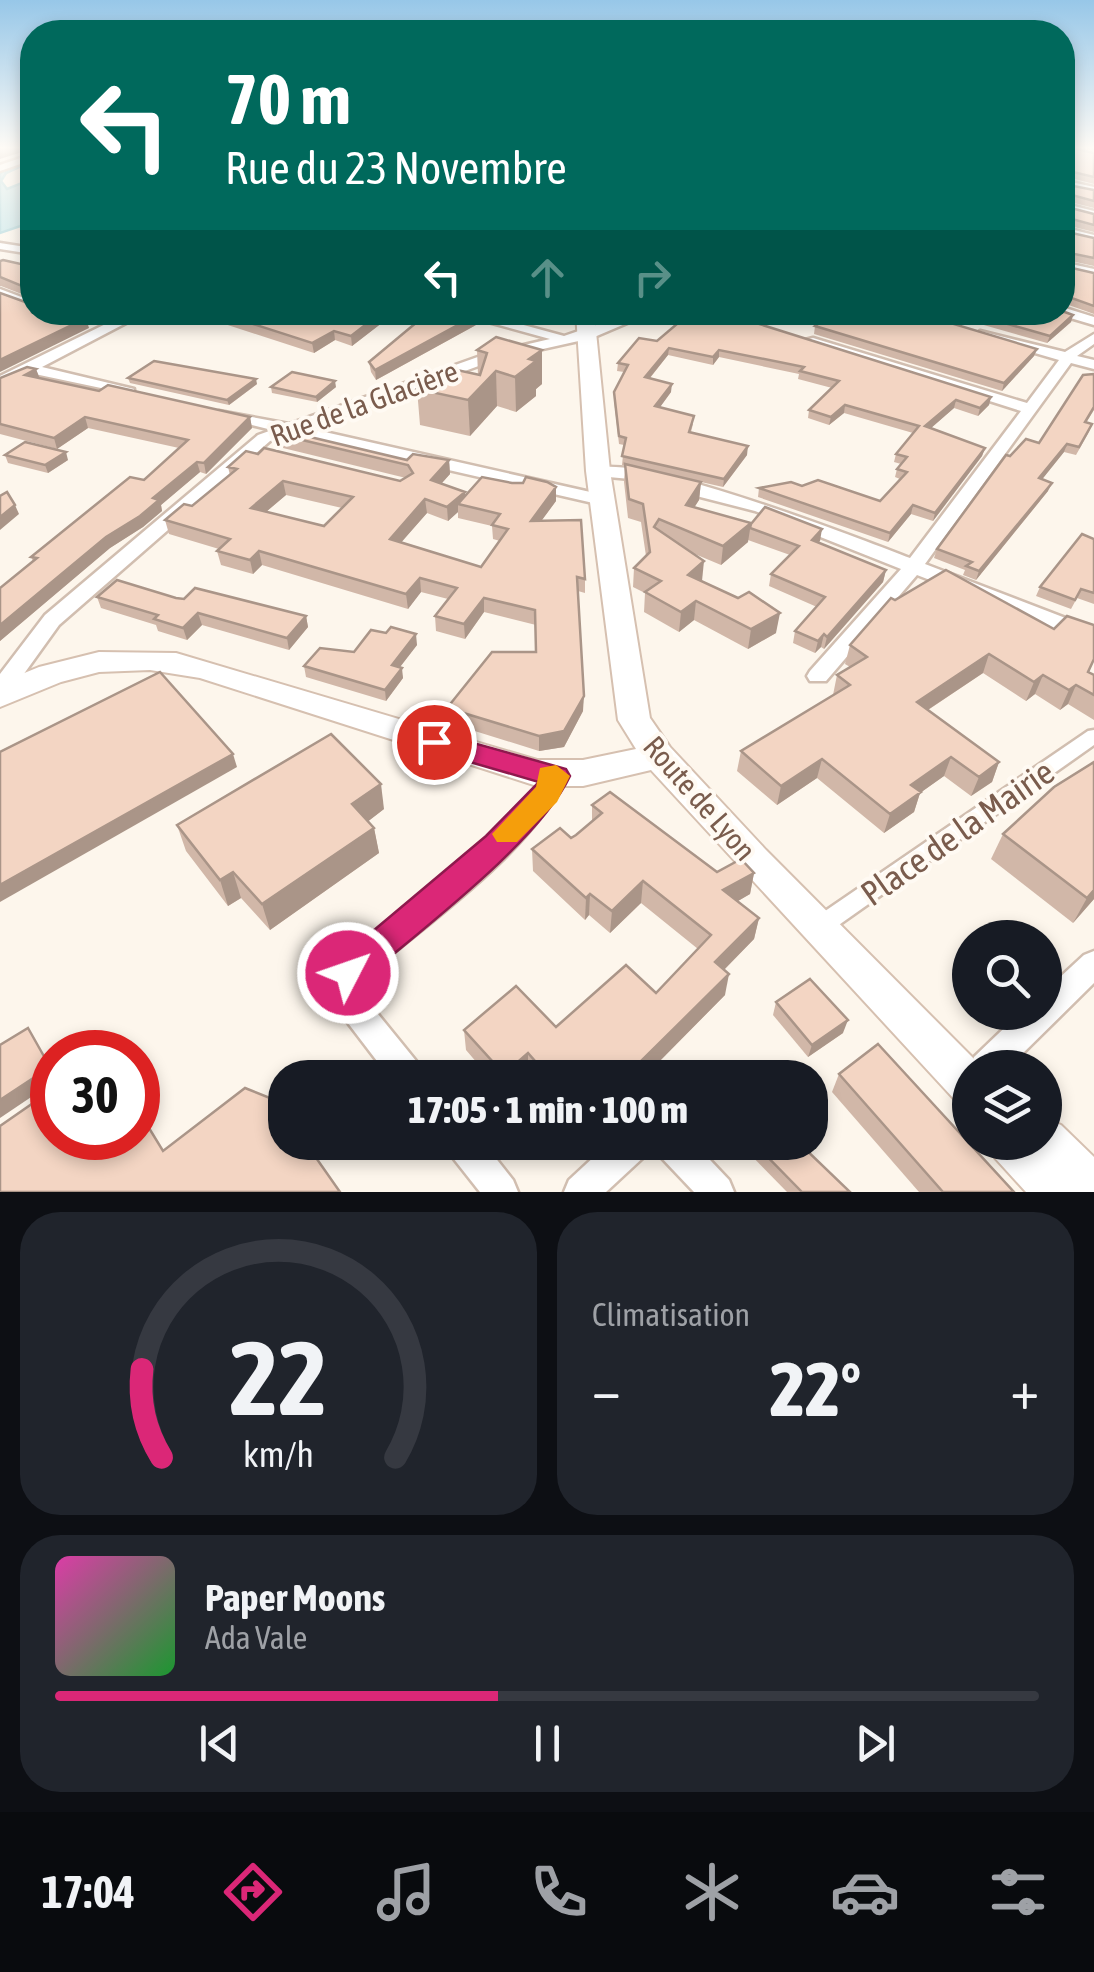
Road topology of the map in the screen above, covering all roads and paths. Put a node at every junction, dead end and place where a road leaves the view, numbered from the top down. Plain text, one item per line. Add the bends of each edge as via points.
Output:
1 (105, 325) edge
2 (118, 325) edge
3 (531, 325) edge
4 (114, 327) junction
5 (960, 327) edge
6 (581, 329) edge
7 (790, 335) edge
8 (1094, 338) edge
9 (1068, 357) junction
10 (1094, 365) edge
11 (34, 369) junction
12 (4, 377) edge
13 (141, 394) edge
14 (1032, 409) junction
15 (215, 412) edge
16 (288, 428) junction
17 (251, 449) junction
18 (270, 453) edge
19 (598, 471) junction
20 (602, 500) junction
21 (914, 566) junction
22 (1094, 637) edge
23 (818, 676) dead end
24 (0, 693) edge
25 (1094, 736) edge
26 (658, 756) junction
27 (556, 776) junction
28 (819, 927) junction
29 (1094, 964) edge
30 (1062, 995) edge
31 (1025, 1030) edge
32 (1005, 1050) edge
33 (396, 1060) edge
34 (952, 1066) edge
35 (1062, 1157) edge
36 (476, 1160) edge
37 (615, 1160) edge
38 (687, 1160) edge
39 (1028, 1160) edge
40 (1094, 1190) edge
41 (502, 1192) edge
42 (582, 1192) edge
43 (717, 1192) edge
44 (1058, 1192) edge

1 - 4 street
2 - 4 street
3 - 6 street
4 - 11 street
5 - 9 street
6 - 16 street, Rue de la Glacière
6 - 19 main road, Route de Lyon
7 - 14 street
8 - 9 street
9 - 10 street
9 - 14 street
11 - 12 street
11 - 13 street
14 - 21 street
15 - 16 street
16 - 17 street, Rue de la Glacière
16 - 20 street
17 - 18 street
17 - 24 street, Rue de la Glacière via 52,620
19 - 20 main road, Route de Lyon
19 - 21 street via 760,507
20 - 26 main road, Route de Lyon via 634,720
21 - 22 street
21 - 23 street
24 - 27 main road via 86,662 149,657
25 - 28 street, Place de la Mairie
26 - 27 main road
26 - 28 main road, Route de Lyon
27 - 33 street via 547,794 496,845 348,973 345,996
28 - 34 main road, Route de Lyon
29 - 30 street
31 - 32 street
35 - 40 main road
36 - 41 street
37 - 42 street
38 - 43 street
39 - 44 main road

